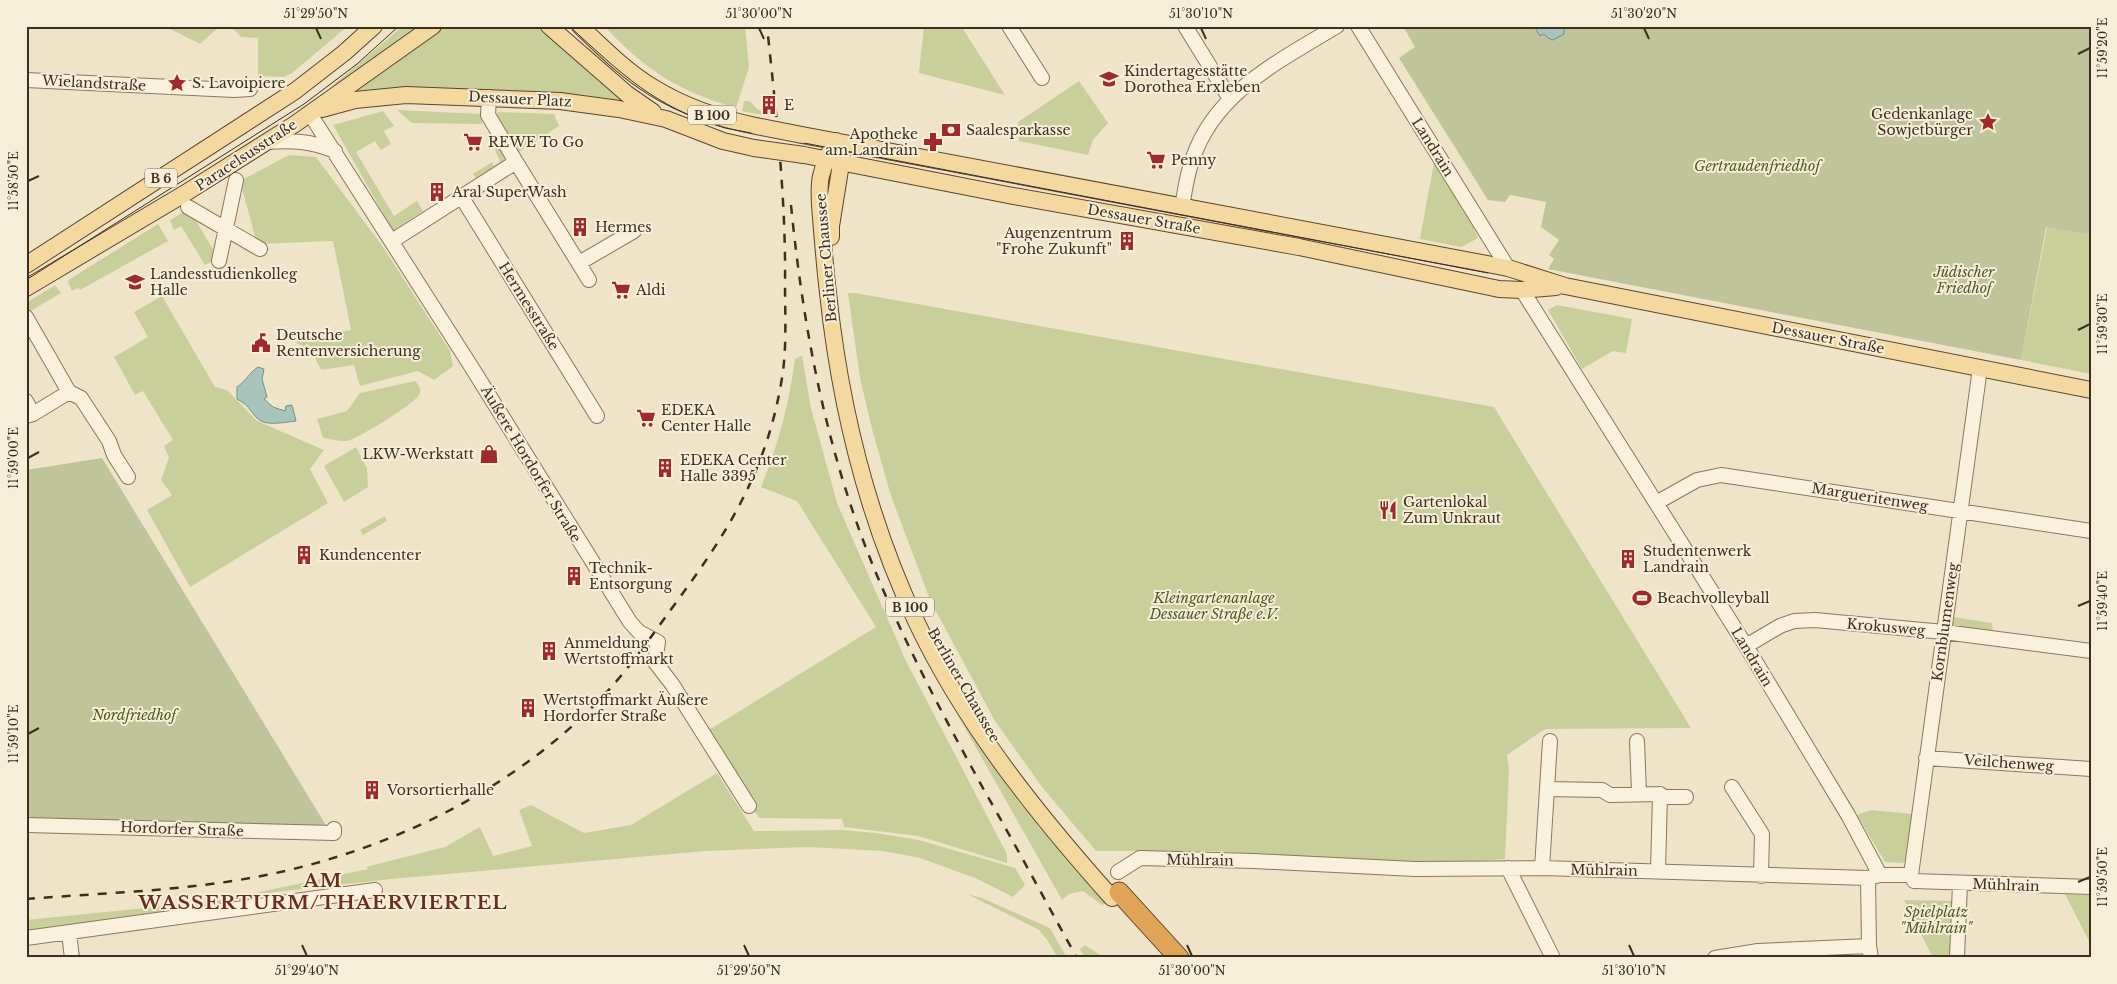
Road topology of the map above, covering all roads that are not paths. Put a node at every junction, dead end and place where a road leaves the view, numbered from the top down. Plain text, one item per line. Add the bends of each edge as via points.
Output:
1 (374, 26) edge
2 (433, 26) edge
3 (549, 26) edge
4 (1009, 26) edge
5 (1185, 26) edge
6 (1337, 26) edge
7 (1358, 26) edge
8 (582, 27) edge
9 (1042, 78) dead end
10 (26, 80) edge
11 (250, 89) dead end
12 (295, 91) junction
13 (488, 97) junction
14 (1230, 99) junction
15 (312, 113) junction
16 (666, 120) junction
17 (723, 141) joint
18 (836, 141) junction
19 (266, 142) junction
20 (335, 151) junction
21 (805, 155) junction
22 (833, 160) junction
23 (516, 162) junction
24 (820, 178) junction
25 (236, 180) dead end
26 (461, 196) junction
27 (1182, 206) junction
28 (188, 208) dead end
29 (226, 229) junction
30 (634, 231) dead end
31 (392, 241) junction
32 (260, 249) dead end
33 (219, 261) dead end
34 (579, 263) junction
35 (26, 266) edge
36 (1508, 268) junction
37 (589, 280) dead end
38 (1488, 286) junction
39 (1565, 286) junction
40 (26, 288) edge
41 (1522, 290) junction
42 (26, 317) edge
43 (1980, 368) junction
44 (2091, 390) edge
45 (69, 392) junction
46 (29, 410) edge
47 (597, 416) dead end
48 (128, 477) dead end
49 (1656, 502) junction
50 (1960, 511) junction
51 (2091, 531) edge
52 (1944, 632) junction
53 (1746, 646) junction
54 (2091, 650) edge
55 (1637, 741) dead end
56 (1550, 742) dead end
57 (1926, 758) junction
58 (2091, 769) edge
59 (1732, 787) dead end
60 (1548, 789) junction
61 (1639, 793) junction
62 (1660, 794) junction
63 (1686, 797) dead end
64 (749, 806) dead end
65 (26, 825) edge
66 (334, 829) dead end
67 (1508, 868) junction
68 (1542, 868) junction
69 (1658, 871) junction
70 (1118, 872) dead end
71 (1911, 875) junction
72 (1761, 876) junction
73 (1874, 876) junction
74 (1960, 883) junction
75 (2091, 887) edge
76 (375, 890) dead end
77 (1116, 895) junction
78 (69, 933) junction
79 (26, 938) edge
80 (1870, 952) edge
81 (72, 958) edge
82 (1168, 958) edge
83 (1179, 958) edge
84 (1553, 958) edge
85 (1715, 958) edge
86 (1956, 958) edge

1 - 12 main road, Paracelsusstraße / B 6
2 - 15 main road, Paracelsusstraße
3 - 16 main road, B 100 via 626,94
4 - 9 street
5 - 14 street
6 - 14 street via 1276,63
7 - 36 street, Landrain
8 - 18 main road, Dessauer Straße / B 100, bridge via 633,73 662,93 712,114
10 - 11 street, Wielandstraße
12 - 15 main road
12 - 35 main road, Paracelsusstraße / B 6
13 - 15 main road, Dessauer Platz via 380,96
13 - 16 main road, Dessauer Platz via 587,103
13 - 23 street via 488,115
14 - 27 street via 1214,117 1197,148
15 - 19 main road, Paracelsusstraße / B 6
15 - 20 street, Äußere Hordorfer Straße
16 - 17 main road, Dessauer Platz / B 100
17 - 21 main road, Dessauer Straße / B 100, bridge
18 - 22 main road, Berliner Chaussee
18 - 27 main road, Dessauer Straße
19 - 20 street via 300,140
19 - 40 main road, Paracelsusstraße / B 6
20 - 31 street, Äußere Hordorfer Straße
21 - 22 main road, Dessauer Straße / B 100
21 - 24 main road via 816,165
22 - 24 main road, Berliner Chaussee / B 100
22 - 38 main road, Dessauer Straße
22 - 77 main road, Berliner Chaussee / B 100 via 839,182 830,226 839,331 862,447 886,526 924,616 991,735
23 - 26 street
23 - 34 street
24 - 77 main road, Berliner Chaussee / B 100 via 824,264 841,391 879,530 916,621 984,737 1026,797
25 - 29 street
26 - 31 street
26 - 47 street, Hermesstraße
27 - 36 main road, Dessauer Straße
28 - 29 street
29 - 32 street
29 - 33 street
30 - 34 street
31 - 64 street, Äußere Hordorfer Straße via 630,622 639,632 658,642 655,662
34 - 37 street
36 - 38 main road via 1503,278
36 - 39 main road, Dessauer Straße
36 - 41 main road
38 - 41 main road, Dessauer Straße
39 - 41 main road, Dessauer Straße
39 - 43 main road, Dessauer Straße
41 - 49 street, Landrain
42 - 45 street
43 - 44 main road, Dessauer Straße
43 - 50 street, Kornblumenweg
45 - 46 street
45 - 48 street via 81,398
49 - 50 street, Margueritenweg via 1697,480 1722,474
49 - 53 street, Landrain
50 - 51 street, Margueritenweg
50 - 52 street, Kornblumenweg
52 - 53 street, Krokusweg via 1815,620 1794,621
52 - 54 street, Krokusweg
52 - 57 street, Kornblumenweg
53 - 73 street, Landrain via 1848,815
55 - 61 street
56 - 60 street
57 - 58 street, Veilchenweg
57 - 71 street, Kornblumenweg
59 - 72 street via 1762,834
60 - 61 street via 1602,790 1610,795
60 - 68 street
61 - 62 street
62 - 63 street
62 - 69 street
65 - 66 street, Hordorfer Straße via 324,833 334,833
67 - 68 street, Mühlrain
67 - 70 street, Mühlrain via 1415,869 1140,858
67 - 84 street
68 - 69 street, Mühlrain
69 - 72 street, Mühlrain
71 - 73 street, Mühlrain
71 - 74 street, Mühlrain via 1914,881
72 - 73 street, Mühlrain
73 - 80 street
74 - 75 street, Mühlrain
74 - 86 street
76 - 78 street
77 - 82 highway, Berliner Chaussee / B 100
77 - 83 highway, Berliner Chaussee / B 100
78 - 79 street
78 - 81 street
80 - 85 street via 1758,951

